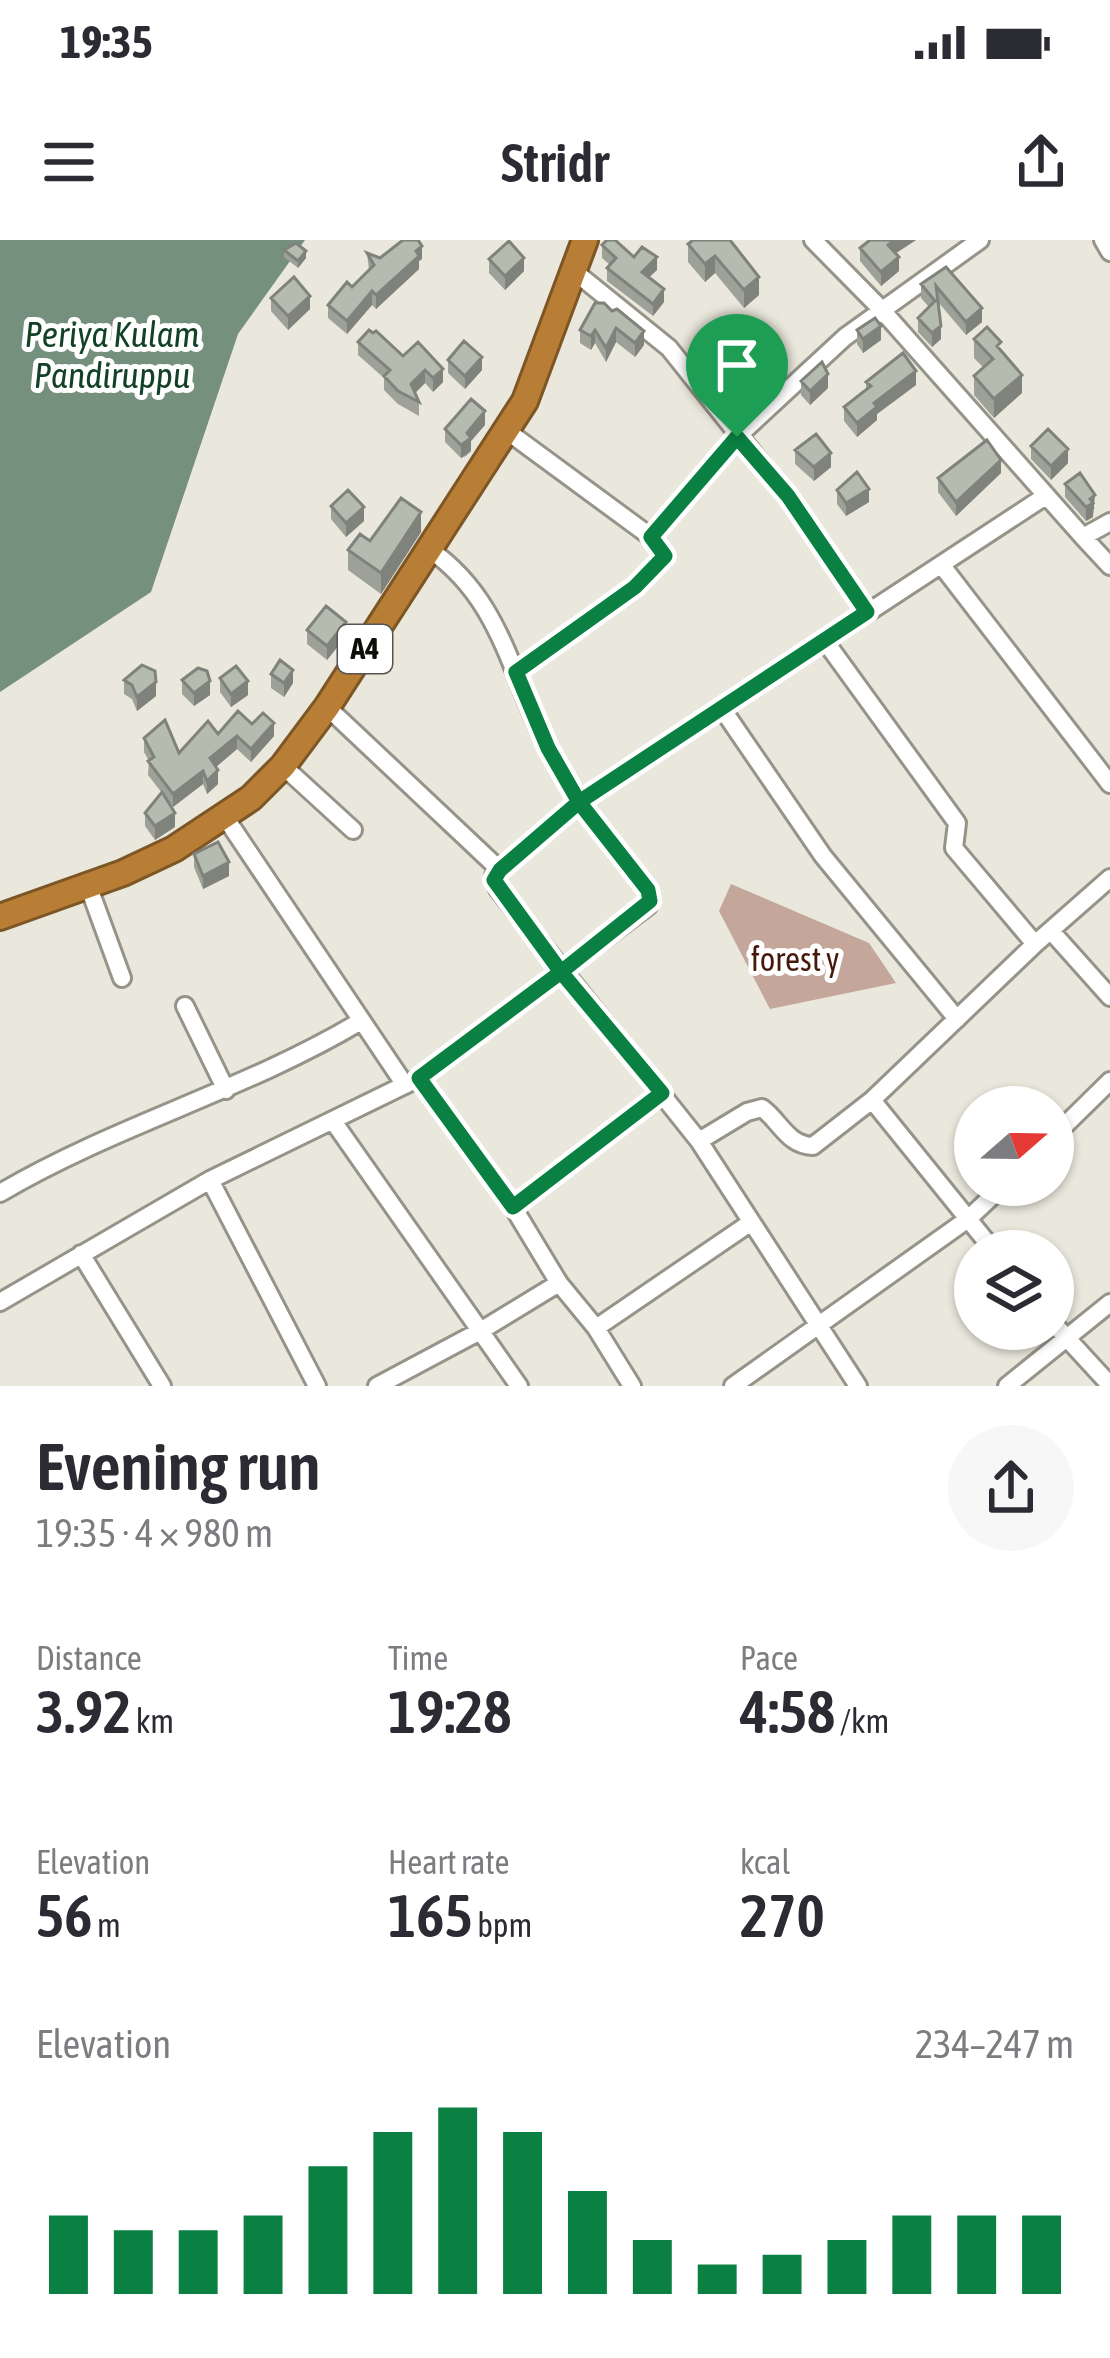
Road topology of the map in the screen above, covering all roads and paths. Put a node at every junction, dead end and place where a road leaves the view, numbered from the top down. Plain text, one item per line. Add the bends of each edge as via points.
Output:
1 (585, 240) edge
2 (813, 240) edge
3 (980, 240) edge
4 (1103, 240) edge
5 (955, 247) edge
6 (1110, 252) edge
7 (575, 272) junction
8 (880, 308) junction
9 (507, 431) junction
10 (737, 437) junction
11 (1044, 497) junction
12 (1110, 522) edge
13 (651, 537) junction
14 (1083, 537) junction
15 (429, 549) junction
16 (1110, 566) edge
17 (943, 567) junction
18 (867, 612) junction
19 (825, 641) junction
20 (516, 672) junction
21 (327, 707) junction
22 (723, 710) junction
23 (283, 766) junction
24 (1110, 784) edge
25 (579, 802) junction
26 (225, 817) junction
27 (353, 830) dead end
28 (500, 870) junction
29 (1110, 878) edge
30 (88, 885) junction
31 (0, 916) edge
32 (1051, 931) junction
33 (1035, 944) junction
34 (561, 972) junction
35 (122, 978) dead end
36 (1110, 997) edge
37 (184, 1006) dead end
38 (957, 1019) junction
39 (362, 1021) junction
40 (412, 1081) junction
41 (1110, 1081) edge
42 (226, 1090) junction
43 (662, 1093) junction
44 (872, 1100) junction
45 (1074, 1116) edge
46 (333, 1121) junction
47 (699, 1141) junction
48 (210, 1180) junction
49 (0, 1193) edge
50 (982, 1206) edge
51 (513, 1207) junction
52 (968, 1220) junction
53 (750, 1223) junction
54 (976, 1230) edge
55 (81, 1254) junction
56 (559, 1283) junction
57 (0, 1302) edge
58 (1110, 1303) edge
59 (817, 1325) junction
60 (596, 1328) junction
61 (482, 1330) junction
62 (1074, 1335) edge
63 (1074, 1348) edge
64 (1055, 1350) edge
65 (1110, 1385) edge
66 (162, 1386) edge
67 (317, 1386) edge
68 (377, 1386) edge
69 (519, 1386) edge
70 (632, 1386) edge
71 (733, 1386) edge
72 (858, 1386) edge
73 (1007, 1386) edge

1 - 7 highway, A4
2 - 8 street
3 - 5 street
4 - 6 street
5 - 8 street
7 - 9 highway, A4
7 - 10 street via 669,348
8 - 10 street
8 - 11 street
9 - 13 street
9 - 15 highway, A4
10 - 13 street
10 - 18 street
11 - 14 street
11 - 17 street
12 - 14 street
13 - 20 street via 665,556 635,587
14 - 16 street
15 - 20 street via 485,603
15 - 21 highway, A4
17 - 18 street
17 - 24 street
18 - 19 street
19 - 22 street
19 - 33 street via 957,824 954,848
20 - 25 street
21 - 23 highway, A4
21 - 28 street
22 - 25 street
22 - 38 street via 823,856
23 - 26 highway, A4
23 - 27 street
25 - 28 street
25 - 34 street via 650,901
26 - 30 highway, A4
26 - 39 street
28 - 34 street via 498,889
29 - 32 street
30 - 31 highway, A4
30 - 35 street
32 - 33 street
32 - 36 street
33 - 38 street
34 - 40 street
34 - 43 street
37 - 42 street
38 - 44 street
39 - 40 street
39 - 42 street
40 - 46 street
40 - 51 street
41 - 45 street
42 - 49 street
43 - 47 street
43 - 51 street
44 - 47 street via 809,1147 762,1108
44 - 52 street
46 - 48 street
46 - 61 street
47 - 53 street
48 - 55 street
48 - 67 street
50 - 52 street
51 - 56 street
52 - 54 street
52 - 59 street
53 - 59 street
53 - 60 street
55 - 57 street
55 - 66 street
56 - 60 street
56 - 61 street
58 - 62 street
59 - 71 street
59 - 72 street
60 - 70 street
61 - 68 street
61 - 69 street
63 - 65 street
64 - 73 street

